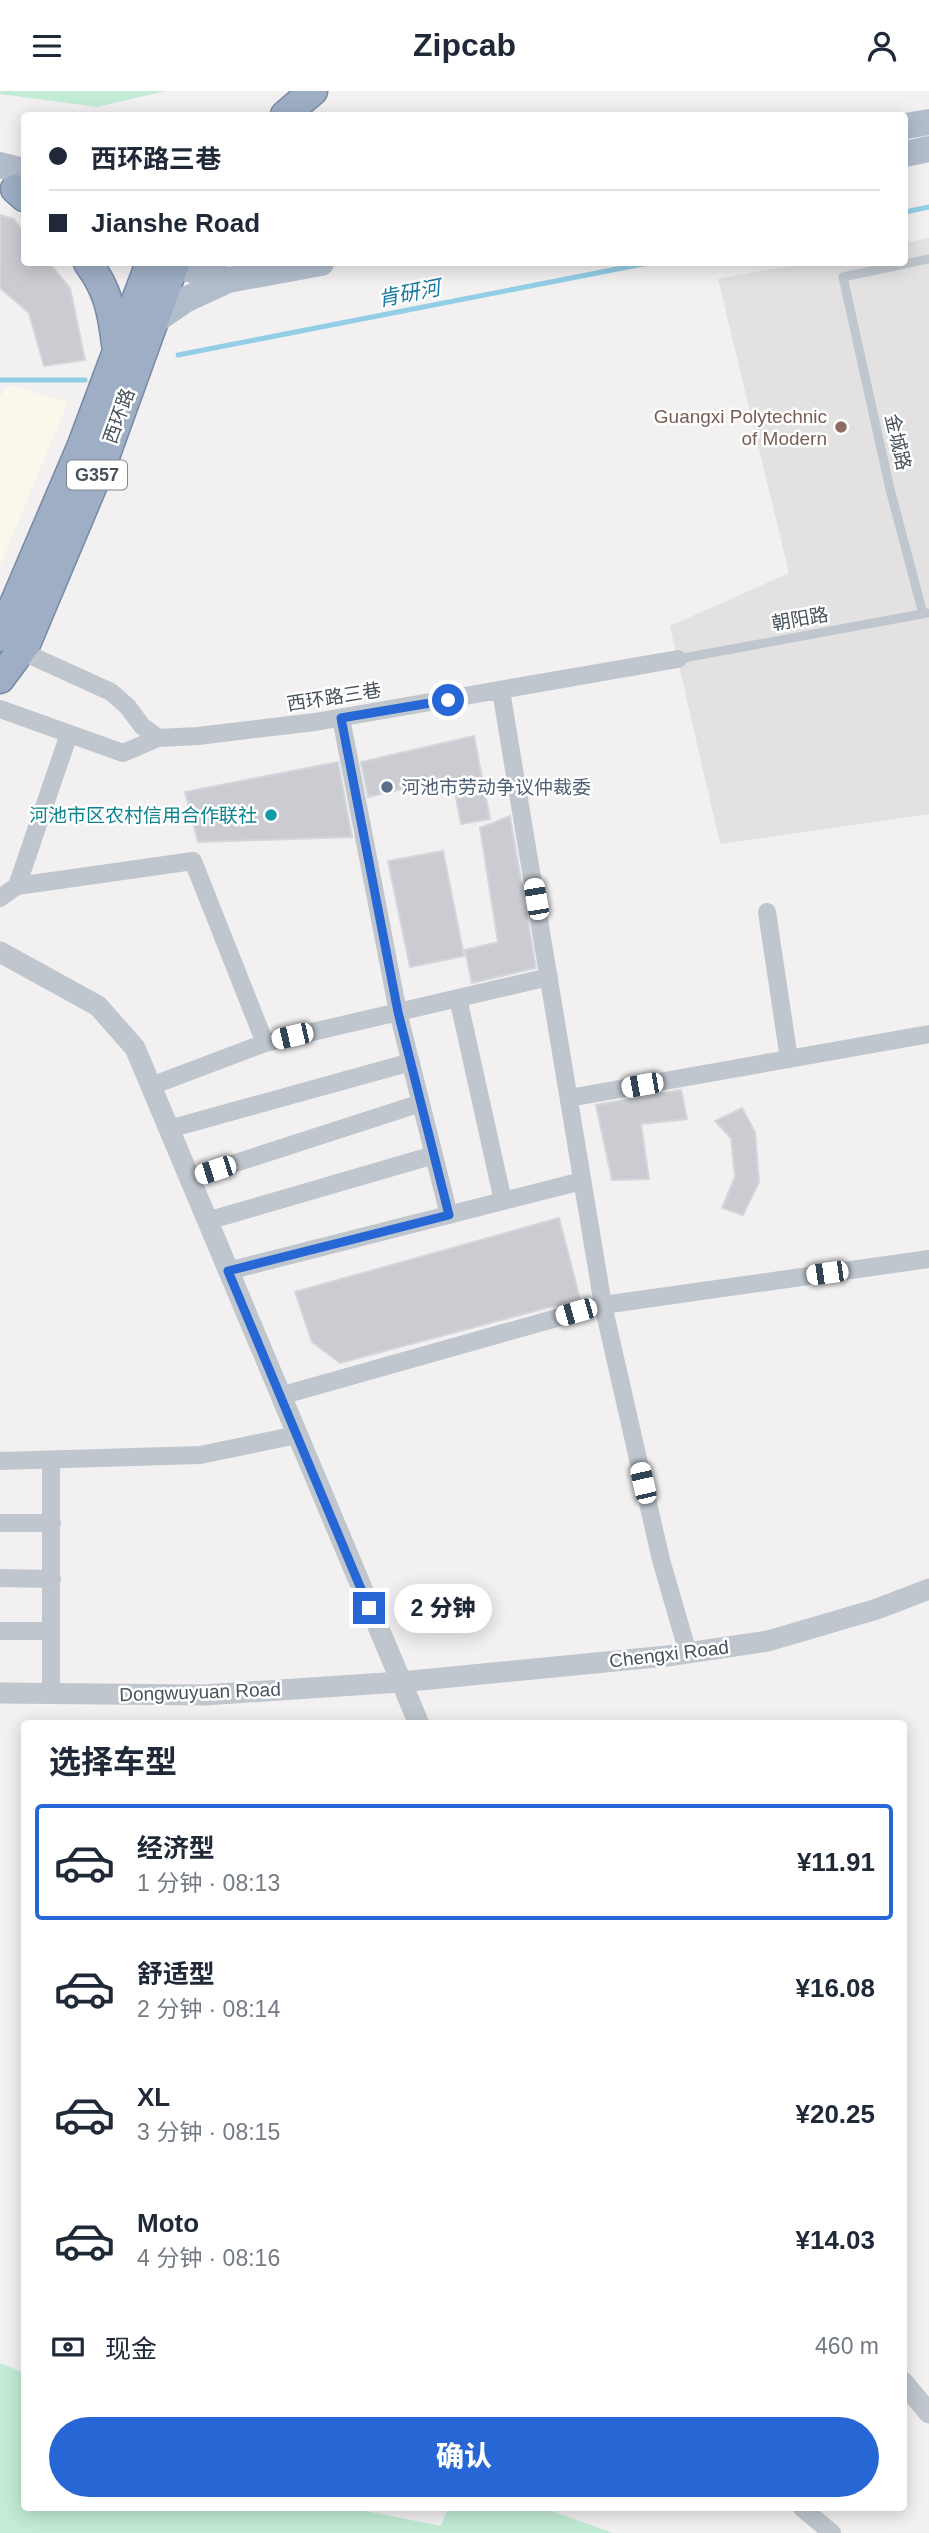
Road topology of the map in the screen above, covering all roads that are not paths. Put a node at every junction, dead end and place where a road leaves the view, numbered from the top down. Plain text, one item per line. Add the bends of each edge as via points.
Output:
1 (313, 91) edge
2 (288, 112) edge
3 (929, 122) edge
4 (908, 126) edge
5 (929, 149) edge
6 (908, 153) edge
7 (0, 165) edge
8 (18, 187) edge
9 (929, 260) edge
10 (908, 264) edge
11 (90, 266) edge
12 (164, 266) edge
13 (165, 266) edge
14 (177, 266) edge
15 (305, 266) edge
16 (899, 266) edge
17 (228, 280) junction
18 (153, 321) junction
19 (116, 349) junction
20 (926, 614) edge
21 (11, 644) edge
22 (678, 659) joint
23 (0, 679) edge
24 (501, 691) junction
25 (0, 709) edge
26 (341, 718) junction
27 (69, 734) junction
28 (158, 738) junction
29 (18, 886) junction
30 (0, 898) edge
31 (767, 912) dead end
32 (0, 951) edge
33 (549, 977) junction
34 (458, 998) junction
35 (398, 1012) junction
36 (929, 1034) edge
37 (265, 1042) junction
38 (789, 1059) junction
39 (411, 1062) junction
40 (151, 1086) junction
41 (569, 1098) junction
42 (421, 1103) junction
43 (169, 1129) junction
44 (435, 1155) junction
45 (190, 1178) junction
46 (582, 1181) junction
47 (503, 1201) junction
48 (449, 1215) junction
49 (207, 1221) junction
50 (929, 1259) edge
51 (228, 1271) junction
52 (603, 1305) junction
53 (280, 1396) junction
54 (297, 1435) junction
55 (0, 1461) edge
56 (51, 1461) junction
57 (0, 1523) edge
58 (52, 1523) junction
59 (0, 1578) edge
60 (52, 1579) junction
61 (929, 1589) edge
62 (0, 1631) edge
63 (51, 1631) junction
64 (688, 1653) junction
65 (400, 1682) junction
66 (0, 1693) edge
67 (51, 1694) junction
68 (417, 1720) edge
69 (907, 2387) edge
70 (929, 2413) edge
71 (806, 2511) edge
72 (832, 2533) edge

1 - 2 highway
3 - 4 main road
5 - 6 main road
7 - 8 main road
9 - 10 lane, 金城路
11 - 19 highway via 112,309
12 - 19 highway, 西环路 / G357
13 - 18 highway, 西环路 / G357
14 - 17 main road
15 - 17 main road
16 - 20 lane, 金城路 via 843,277 891,489
17 - 18 main road via 184,300
18 - 21 highway, 西环路 / G357 via 106,454 26,645
19 - 21 highway, 西环路 / G357
20 - 22 lane, 朝阳路
21 - 23 highway, 西环路 / G357
21 - 28 street via 111,692
22 - 24 street, 西环路三巷
24 - 26 street, 西环路三巷
24 - 33 street
25 - 27 street
26 - 28 street, 西环路三巷
26 - 35 street
27 - 28 street via 124,754
27 - 29 street
29 - 30 street
29 - 37 street via 192,861
31 - 38 street
32 - 40 street via 98,1006 135,1048
33 - 34 street
33 - 41 street
34 - 35 street
34 - 47 street
35 - 37 street
35 - 39 street
36 - 38 street
37 - 40 street
38 - 41 street
39 - 42 street
39 - 43 street
40 - 43 street
41 - 46 street
42 - 44 street
42 - 45 street
43 - 45 street
44 - 48 street
44 - 49 street
45 - 49 street
46 - 47 street
46 - 52 street
47 - 48 street
48 - 51 street
49 - 51 street
50 - 52 street
51 - 53 street
52 - 53 street
52 - 64 street via 661,1560
53 - 54 street
54 - 56 street via 200,1455
54 - 65 street
55 - 56 street
56 - 58 street
57 - 58 street
58 - 60 street
59 - 60 street
60 - 63 street
61 - 64 street, Chengxi Road via 768,1641
62 - 63 street
63 - 67 street
64 - 65 street, Chengxi Road
65 - 67 street, Dongwuyuan Road via 204,1695
65 - 68 street
66 - 67 street, Dongwuyuan Road
69 - 70 street
71 - 72 street

